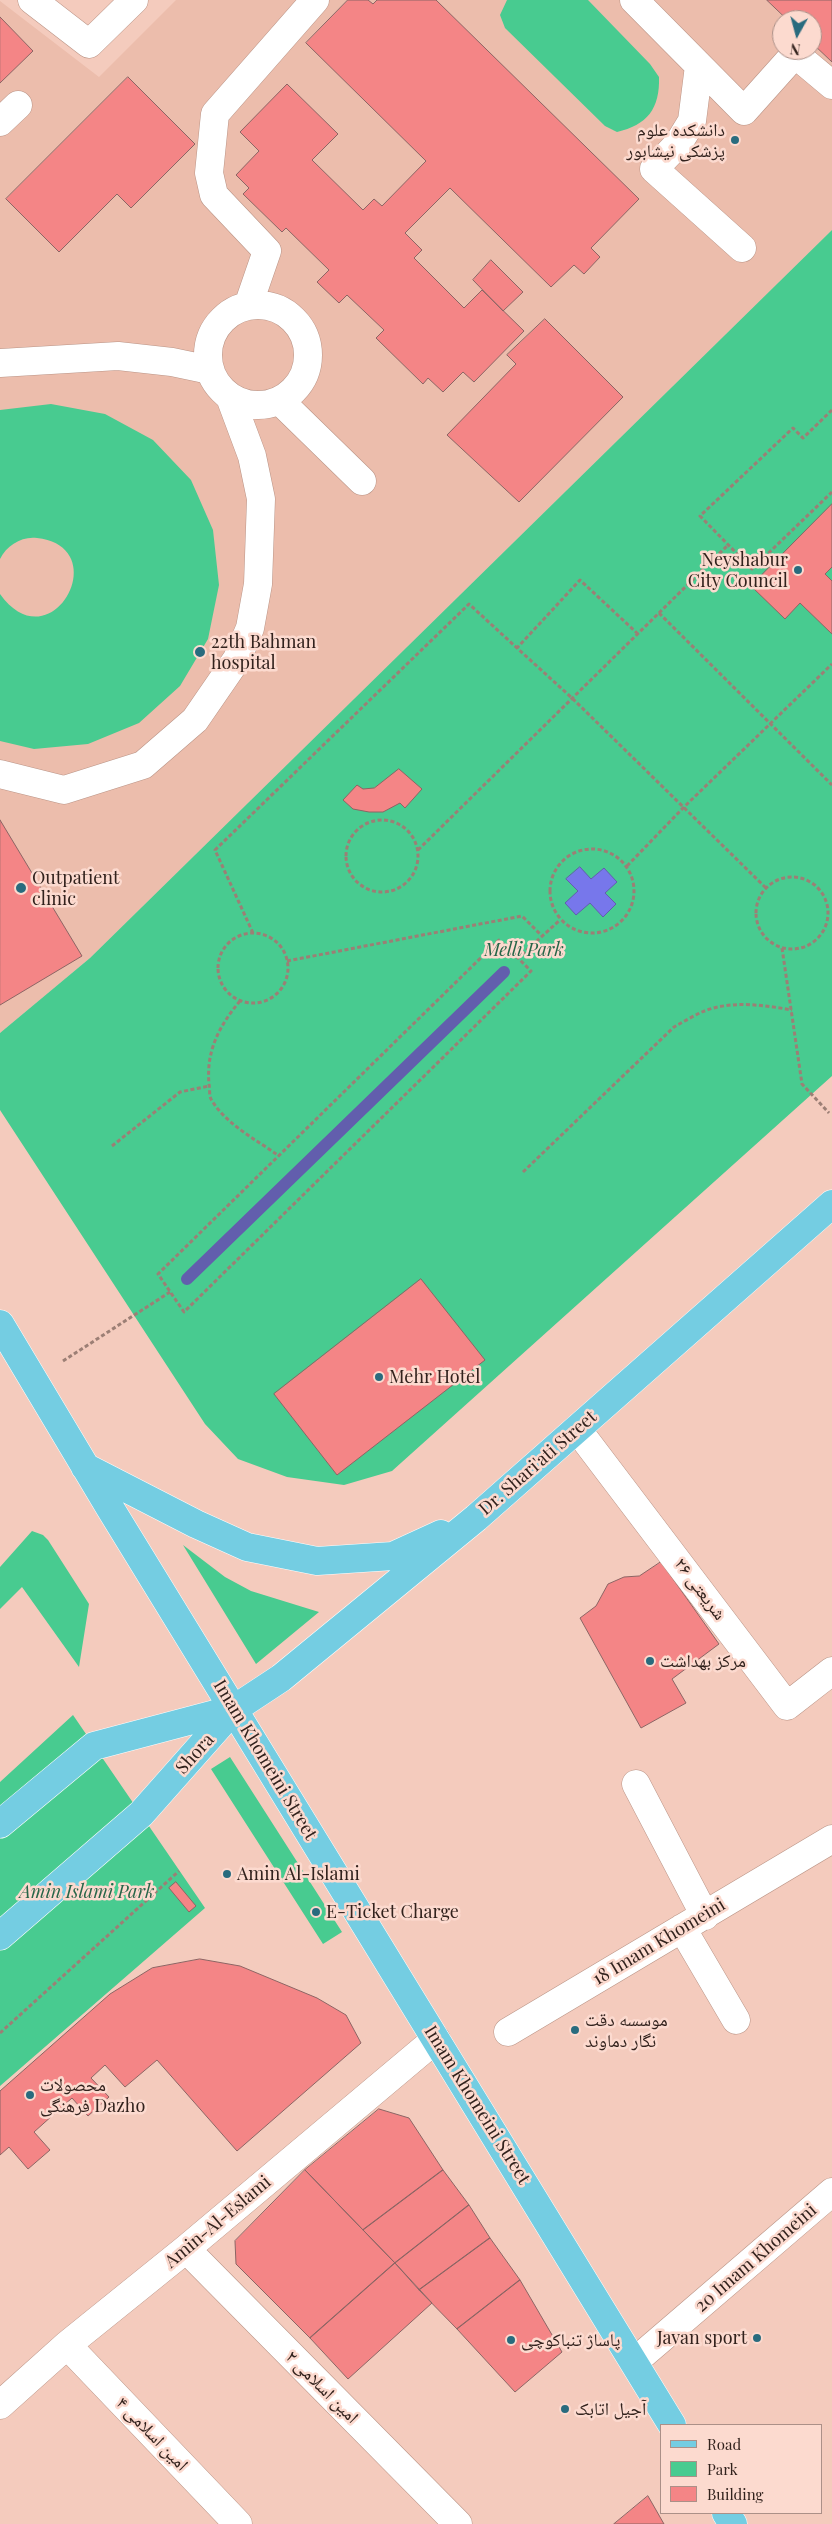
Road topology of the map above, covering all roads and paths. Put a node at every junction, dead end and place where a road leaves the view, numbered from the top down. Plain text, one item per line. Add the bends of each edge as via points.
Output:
1 (32, 0) edge
2 (134, 0) edge
3 (315, 0) edge
4 (634, 0) edge
5 (699, 66) junction
6 (832, 85) edge
7 (742, 248) dead end
8 (248, 306) junction
9 (0, 362) edge
10 (210, 370) junction
11 (230, 397) junction
12 (280, 401) junction
13 (832, 410) edge
14 (362, 481) dead end
15 (832, 492) edge
16 (728, 545) junction
17 (659, 612) junction
18 (638, 634) junction
19 (517, 648) junction
20 (832, 664) edge
21 (572, 698) junction
22 (771, 723) junction
23 (0, 774) edge
24 (832, 785) edge
25 (684, 807) junction
26 (418, 850) junction
27 (627, 866) junction
28 (766, 888) junction
29 (830, 904) edge
30 (560, 920) junction
31 (253, 933) junction
32 (542, 936) junction
33 (782, 948) junction
34 (518, 958) junction
35 (287, 961) junction
36 (240, 1000) junction
37 (792, 1010) junction
38 (209, 1086) junction
39 (830, 1113) dead end
40 (112, 1146) dead end
41 (279, 1156) junction
42 (523, 1172) dead end
43 (832, 1204) edge
44 (170, 1292) junction
45 (0, 1324) edge
46 (34, 1380) junction
47 (577, 1429) junction
48 (85, 1467) junction
49 (476, 1518) junction
50 (832, 1671) edge
51 (234, 1709) junction
52 (636, 1784) dead end
53 (0, 1824) edge
54 (822, 1845) edge
55 (179, 1871) dead end
56 (694, 1922) junction
57 (0, 1936) edge
58 (736, 2020) dead end
59 (508, 2032) dead end
60 (0, 2033) edge
61 (436, 2039) junction
62 (832, 2192) edge
63 (186, 2250) junction
64 (67, 2345) junction
65 (634, 2362) junction
66 (0, 2405) edge
67 (671, 2424) edge
68 (238, 2524) edge
69 (458, 2524) edge

1 - 2 street via 89,44
3 - 8 street via 215,114 209,173 214,195 267,251
4 - 5 street
5 - 6 street via 744,111 795,54
5 - 7 street via 692,121 678,144 654,169
8 - 10 street via 219,322 210,337 207,354
8 - 12 street via 265,305 280,310 294,319 303,332 308,347 308,364 303,379
9 - 10 street via 118,356
10 - 11 street via 218,386
11 - 12 street via 246,404
11 - 23 street via 252,456 260,499 258,584 250,628 237,659 195,720 143,765 64,790
12 - 14 street
13 - 16 path via 803,438 793,428 700,516
15 - 16 path via 752,569
16 - 17 path
17 - 18 path
17 - 22 path
18 - 19 path via 580,580
18 - 21 path
19 - 21 path
19 - 31 path via 469,604 215,850
20 - 22 path
21 - 25 path
21 - 26 path
22 - 24 path
22 - 25 path
25 - 27 path
25 - 28 path
26 - 26 path via 418,861 408,882 387,892 364,888 349,871 346,860 346,848 360,827 383,820 406,828
27 - 30 path via 633,879 632,907 613,928 600,933 585,933
27 - 30 path via 611,853 591,848 564,857 553,874 549,895
28 - 29 path via 785,877 801,878 816,886
28 - 33 path via 756,909 757,922 762,934
29 - 33 path via 825,929 818,939 801,948
30 - 32 path
31 - 35 path via 271,938 280,945
31 - 36 path via 236,937 227,944 218,965 222,986
32 - 34 path
32 - 35 path via 522,916
33 - 37 path
34 - 41 path via 499,940
34 - 44 path via 531,972 184,1312
35 - 36 path via 287,978 273,997 263,1002
36 - 38 path via 224,1020 212,1046
37 - 39 path via 802,1084
37 - 42 path via 728,1005 702,1011 674,1027
38 - 40 path via 180,1092
38 - 41 path via 210,1098 226,1117
41 - 44 path via 158,1274
43 - 47 main road, Dr. Shari'ati Street
44 - 46 path
45 - 46 main road, Imam Khomeini Street
46 - 48 main road, Imam Khomeini Street
47 - 49 main road, Dr. Shari'ati Street
47 - 50 street, شریعتی ۲۶ via 787,1706
48 - 49 main road via 247,1547 317,1562 393,1556
48 - 51 main road, Imam Khomeini Street
49 - 51 main road, Dr. Shari'ati Street via 281,1678
51 - 53 main road, Shora via 94,1746
51 - 57 main road, Shora via 141,1814
51 - 61 main road, Imam Khomeini Street
52 - 56 street
54 - 56 street, 18 Imam Khomeini
55 - 60 path
56 - 58 street
56 - 59 street, 18 Imam Khomeini
61 - 63 street, Amin-Al-Eslami
61 - 65 main road, Imam Khomeini Street
62 - 65 street, 20 Imam Khomeini
63 - 64 street, Amin-Al-Eslami
63 - 69 street, امین اسلامی ۲
64 - 66 street, Amin-Al-Eslami
64 - 68 street, امین اسلامی ۴
65 - 67 main road, Imam Khomeini Street

